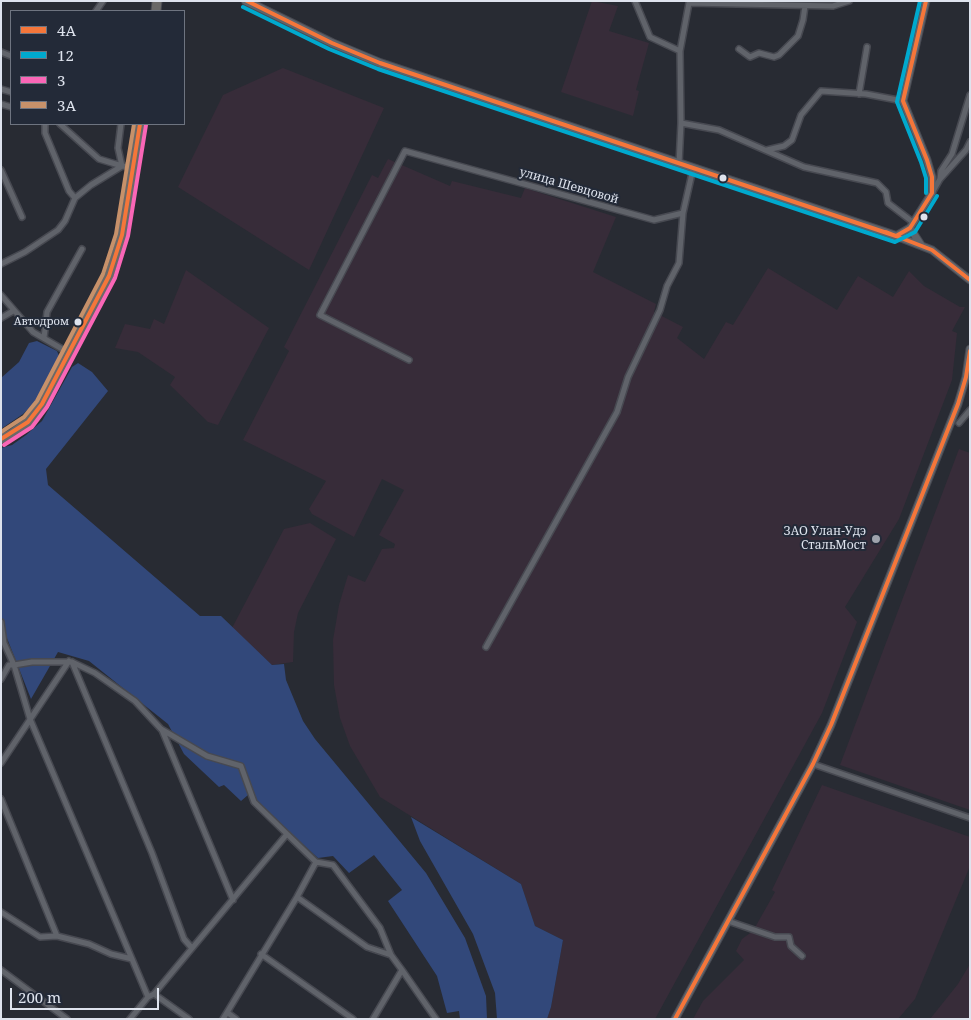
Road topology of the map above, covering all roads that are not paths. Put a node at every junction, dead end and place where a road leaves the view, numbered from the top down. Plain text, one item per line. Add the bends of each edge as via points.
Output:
1 (246, 1) edge
2 (635, 1) edge
3 (849, 1) edge
4 (926, 1) edge
5 (689, 2) edge
6 (804, 6) junction
7 (867, 47) dead end
8 (739, 49) dead end
9 (680, 51) junction
10 (859, 94) junction
11 (970, 95) edge
12 (903, 101) junction
13 (681, 123) junction
14 (45, 125) edge
15 (61, 125) edge
16 (120, 125) edge
17 (140, 125) edge
18 (970, 142) edge
19 (766, 150) junction
20 (679, 164) junction
21 (122, 166) junction
22 (134, 167) junction
23 (693, 169) junction
24 (1, 170) edge
25 (940, 179) junction
26 (932, 194) junction
27 (75, 198) junction
28 (683, 213) junction
29 (22, 217) dead end
30 (912, 225) junction
31 (896, 236) junction
32 (921, 245) junction
33 (82, 249) dead end
34 (1, 264) edge
35 (970, 280) edge
36 (1, 295) edge
37 (13, 311) junction
38 (1, 318) edge
39 (44, 338) junction
40 (970, 348) edge
41 (70, 353) junction
42 (409, 360) dead end
43 (970, 410) edge
44 (959, 423) dead end
45 (1, 438) edge
46 (1, 622) edge
47 (486, 648) dead end
48 (70, 662) junction
49 (14, 665) junction
50 (1, 679) edge
51 (30, 719) junction
52 (161, 729) junction
53 (1, 762) edge
54 (813, 764) junction
55 (1, 799) edge
56 (970, 818) edge
57 (287, 834) junction
58 (316, 862) junction
59 (297, 897) junction
60 (233, 900) junction
61 (1, 912) edge
62 (728, 921) junction
63 (56, 936) junction
64 (191, 948) junction
65 (261, 954) junction
66 (391, 955) junction
67 (802, 956) dead end
68 (132, 959) junction
69 (1, 970) edge
70 (402, 970) junction
71 (154, 994) junction
72 (148, 997) junction
73 (228, 1012) junction
74 (67, 1019) edge
75 (130, 1019) edge
76 (189, 1019) edge
77 (223, 1019) edge
78 (236, 1019) edge
79 (353, 1019) edge
80 (373, 1019) edge
81 (436, 1019) edge
82 (675, 1019) edge

1 - 20 main road via 332,44 380,63
2 - 9 street via 650,37
3 - 6 street via 833,6
4 - 12 street
5 - 6 street
5 - 9 street
6 - 8 street via 798,36 779,55 758,53 750,57
7 - 10 street
9 - 13 street
10 - 12 street
10 - 19 street via 818,92 801,115 792,140 784,146
11 - 25 street via 952,154 941,170
12 - 26 street via 927,160
13 - 19 street via 719,130
13 - 20 street
14 - 27 street via 45,133 69,191
15 - 21 street via 100,159
16 - 21 street via 118,148
17 - 22 main road
18 - 25 street
19 - 30 street via 804,167 877,183 886,192 888,203
20 - 23 main road
21 - 22 street
21 - 27 street
22 - 41 main road via 122,235 109,276
23 - 28 street
23 - 31 main road
24 - 29 street
25 - 26 street
26 - 30 street
27 - 34 street via 66,221 58,230
28 - 42 street, улица Шевцовой via 654,220 406,151 320,315
28 - 47 street via 679,263 628,377 617,412
30 - 31 street
30 - 32 street
31 - 32 street
32 - 35 street via 941,256
33 - 39 street via 47,312
36 - 37 street
37 - 38 street
37 - 39 street via 33,332
39 - 41 street
40 - 54 street via 958,404
41 - 45 main road via 42,404 28,422
43 - 44 street
46 - 49 street via 6,649
48 - 49 street
48 - 51 street
48 - 52 street via 95,673 135,701
48 - 64 street via 152,853 184,939
49 - 50 street via 9,665
49 - 51 street
51 - 53 street
51 - 68 street
52 - 57 street via 207,756 241,766 254,802
52 - 60 street
54 - 56 street
54 - 62 street
55 - 63 street
57 - 58 street
57 - 60 street
58 - 59 street
58 - 66 street via 333,865 380,928
59 - 65 street
59 - 66 street via 367,947
60 - 64 street
61 - 63 street via 40,937
62 - 67 street via 766,934 789,936 791,946
62 - 82 street
63 - 68 street
64 - 71 street
65 - 73 street
65 - 79 street
66 - 70 street
68 - 72 street
69 - 74 street
70 - 80 street
70 - 81 street
71 - 72 street
71 - 76 street
72 - 75 street
73 - 77 street
73 - 78 street

